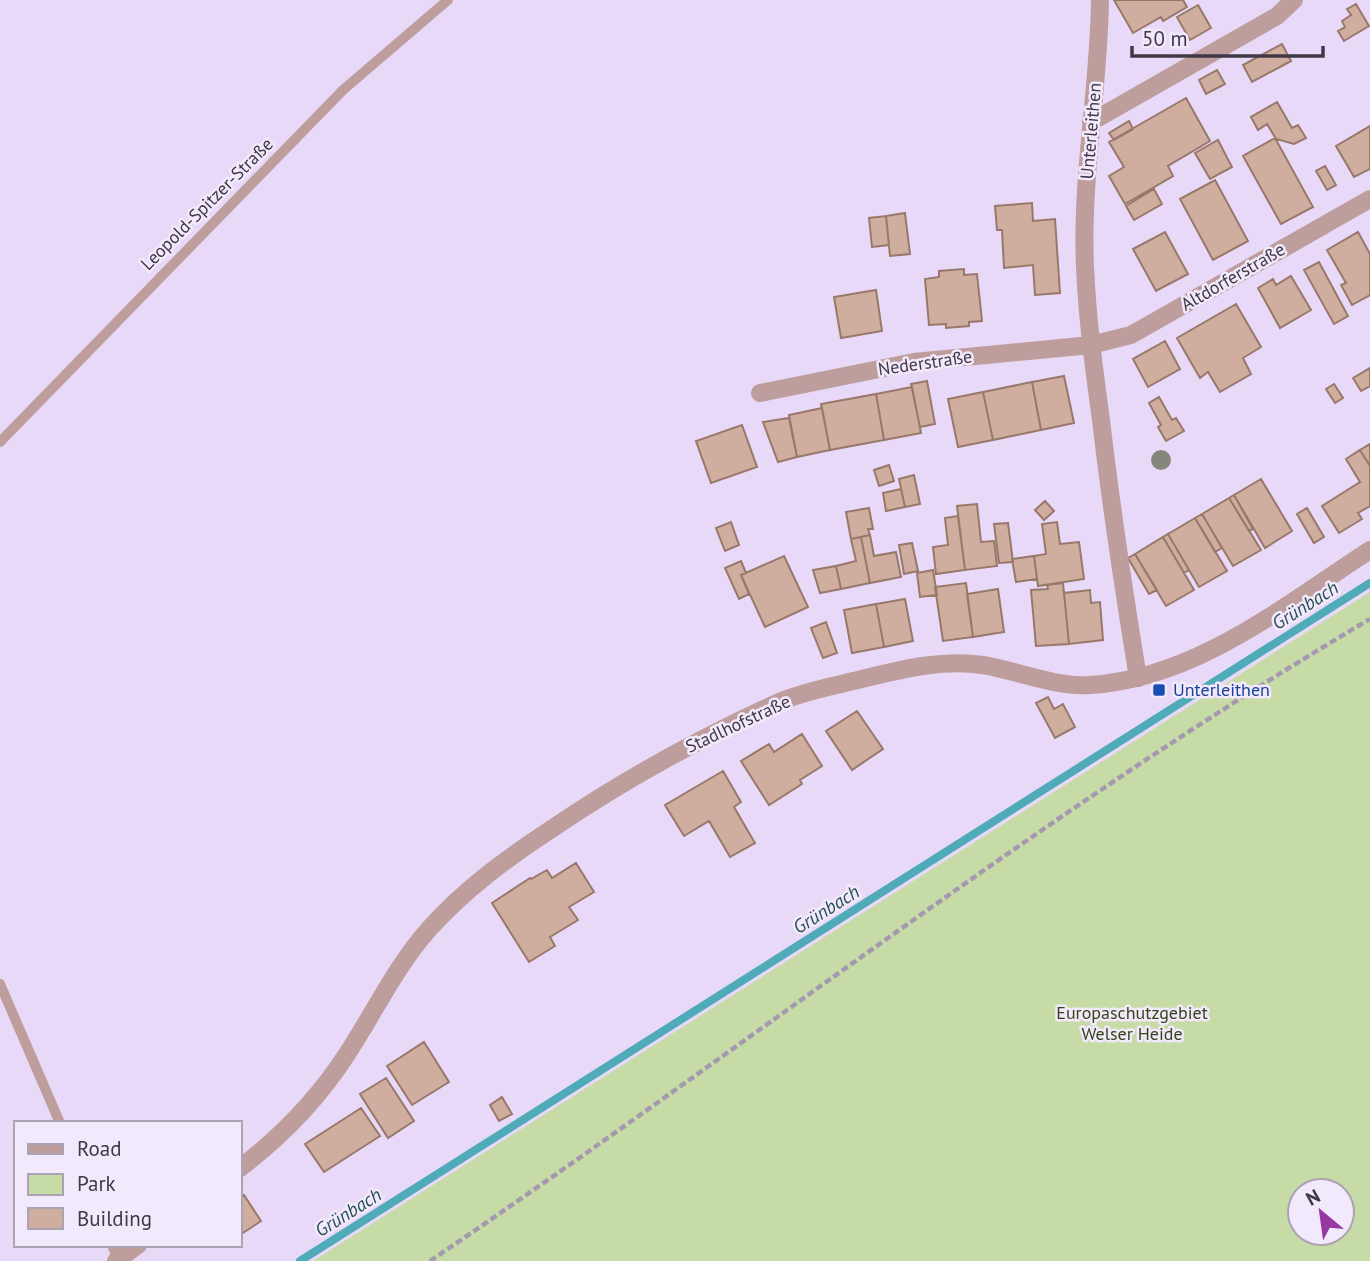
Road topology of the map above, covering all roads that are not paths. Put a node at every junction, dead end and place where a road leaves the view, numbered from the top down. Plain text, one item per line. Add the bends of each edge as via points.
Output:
1 (448, 0) edge
2 (1100, 0) edge
3 (1294, 0) edge
4 (1091, 122) junction
5 (1370, 199) edge
6 (1091, 345) junction
7 (760, 393) dead end
8 (0, 442) edge
9 (1370, 550) edge
10 (1138, 678) junction
11 (0, 984) edge
12 (59, 1121) edge
13 (242, 1166) edge
14 (133, 1247) edge
15 (115, 1255) edge

1 - 8 lane, Leopold-Spitzer-Straße via 343,90
2 - 4 street, Unterleithen
3 - 4 street via 1277,16
4 - 6 street, Unterleithen via 1085,264
5 - 6 street, Altdorferstraße via 1131,335
6 - 7 street, Nederstraße via 914,362
6 - 10 street, Unterleithen
9 - 10 street, Stadlhofstraße via 1263,620 1176,666
10 - 13 street, Stadlhofstraße via 1088,685 1047,682 985,665 952,662 916,668 781,701 662,760 501,863 456,901 404,963 318,1096
11 - 12 lane
14 - 15 street

